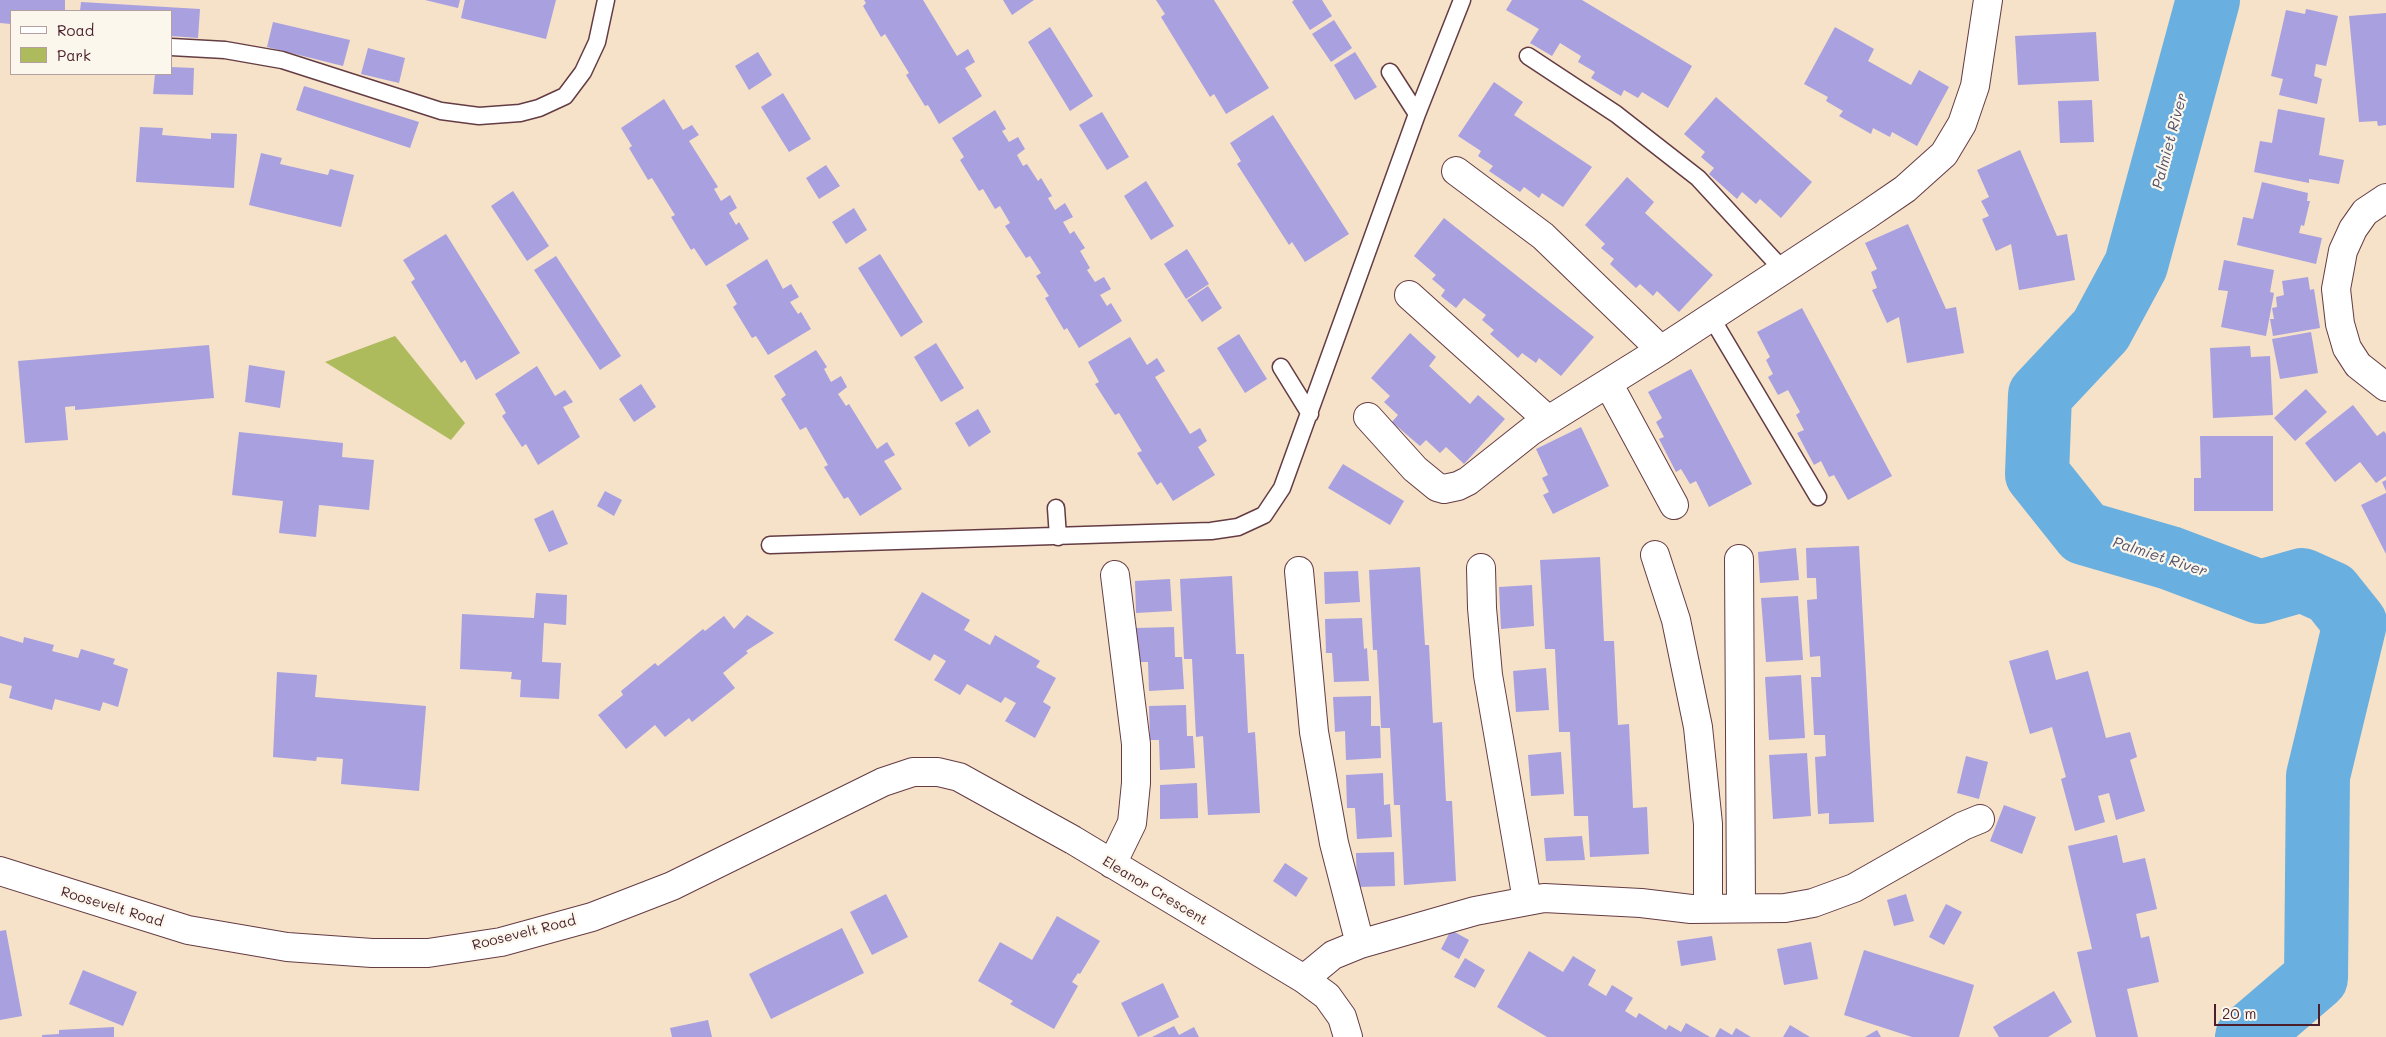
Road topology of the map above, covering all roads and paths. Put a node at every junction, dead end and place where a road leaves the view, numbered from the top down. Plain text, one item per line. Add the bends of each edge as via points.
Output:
1 (606, 0) edge
2 (1462, 0) edge
3 (1988, 0) edge
4 (172, 47) edge
5 (1528, 56) dead end
6 (1390, 72) dead end
7 (1417, 114) junction
8 (1456, 171) dead end
9 (2386, 198) edge
10 (1784, 270) junction
11 (1409, 295) dead end
12 (1711, 317) junction
13 (1661, 350) junction
14 (1281, 367) dead end
15 (1608, 383) junction
16 (2386, 387) edge
17 (1310, 414) junction
18 (1368, 417) dead end
19 (1548, 420) junction
20 (1818, 497) dead end
21 (1674, 505) dead end
22 (1056, 508) dead end
23 (1058, 537) junction
24 (770, 545) dead end
25 (1655, 555) dead end
26 (1739, 559) dead end
27 (1482, 568) dead end
28 (1299, 570) dead end
29 (1115, 575) dead end
30 (938, 772) joint
31 (1980, 819) dead end
32 (1112, 864) junction
33 (0, 871) edge
34 (1527, 900) junction
35 (1708, 908) junction
36 (1740, 908) junction
37 (1360, 944) junction
38 (1304, 979) junction
39 (1348, 1037) edge

1 - 4 lane via 597,42 583,72 565,96 520,113 479,116 441,111 282,60 225,50
2 - 7 lane
3 - 10 street via 1975,86 1962,124 1944,154 1904,189
5 - 10 lane via 1616,114 1698,178
6 - 7 lane
7 - 17 lane
8 - 13 street via 1543,236
9 - 16 street via 2365,212 2352,229 2343,251 2336,289 2347,348 2358,366
10 - 12 street
11 - 19 street
12 - 13 street
12 - 20 lane
13 - 15 street
14 - 17 lane
15 - 19 street
15 - 21 street
17 - 23 lane via 1282,488 1264,515 1252,522 1211,531
18 - 19 street via 1415,469 1444,489 1468,481
22 - 23 lane
23 - 24 lane
25 - 35 street via 1676,620 1698,727 1708,824
26 - 36 street
27 - 34 street via 1488,675
28 - 37 street via 1314,732 1334,843
29 - 32 street via 1136,744 1136,783 1132,823
30 - 32 street, Eleanor Crescent via 959,777
30 - 33 street, Roosevelt Road via 913,772 882,782 672,886 592,917 501,942 428,953 288,947 188,930
31 - 36 street via 1854,888 1785,908
32 - 38 street, Eleanor Crescent
34 - 35 street via 1544,898
34 - 37 street via 1475,911
35 - 36 street
37 - 38 street via 1333,954
38 - 39 street, Eleanor Crescent via 1328,996 1342,1017

